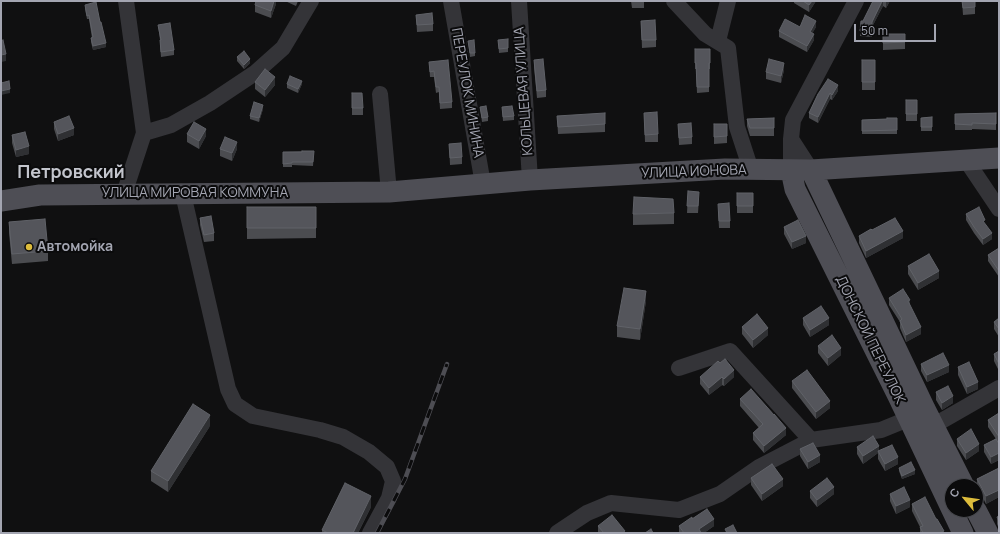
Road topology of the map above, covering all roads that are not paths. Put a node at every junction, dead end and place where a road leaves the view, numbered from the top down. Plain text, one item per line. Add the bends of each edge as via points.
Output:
1 (126, 1) edge
2 (311, 1) edge
3 (451, 1) edge
4 (519, 1) edge
5 (674, 1) edge
6 (728, 1) edge
7 (856, 1) edge
8 (718, 41) junction
9 (380, 94) dead end
10 (144, 132) junction
11 (999, 158) edge
12 (966, 160) junction
13 (751, 170) junction
14 (801, 170) junction
15 (530, 180) junction
16 (483, 184) junction
17 (390, 192) junction
18 (124, 194) junction
19 (183, 194) junction
20 (1, 198) edge
21 (999, 209) edge
22 (679, 368) dead end
23 (999, 388) edge
24 (921, 422) junction
25 (811, 440) junction
26 (959, 478) edge
27 (944, 487) edge
28 (956, 518) edge
29 (979, 518) edge
30 (983, 531) edge
31 (370, 533) edge
32 (557, 533) edge
33 (963, 533) edge

1 - 10 street
2 - 10 street via 283,48 255,73 171,125
3 - 16 street, ПЕРЕУЛОК МИНИНА
4 - 15 street, КОЛЬЦЕВАЯ УЛИЦА
5 - 8 street via 705,34
6 - 8 street
7 - 14 street via 793,120 791,139
8 - 13 street via 728,48 737,127
9 - 17 street
10 - 18 street
11 - 12 main road, УЛИЦА ИОНОВА
12 - 14 main road, УЛИЦА ИОНОВА
12 - 21 street
13 - 14 main road, УЛИЦА ИОНОВА
13 - 15 main road, УЛИЦА ИОНОВА via 725,169
14 - 24 main road, ДОНСКОЙ ПЕРЕУЛОК
15 - 16 main road, УЛИЦА ИОНОВА
16 - 17 main road, УЛИЦА ИОНОВА
17 - 19 main road, УЛИЦА МИРОВАЯ КОММУНА
18 - 19 main road, УЛИЦА МИРОВАЯ КОММУНА
18 - 20 main road, УЛИЦА МИРОВАЯ КОММУНА
19 - 31 street via 228,389 235,404 253,416 343,437 369,452 387,467 393,481 390,498
22 - 25 street via 730,350
23 - 24 street
24 - 25 street
24 - 26 main road, ДОНСКОЙ ПЕРЕУЛОК
24 - 27 main road, ДОНСКОЙ ПЕРЕУЛОК
25 - 32 street via 759,467 720,494 679,510 611,504 587,513
28 - 33 main road, ДОНСКОЙ ПЕРЕУЛОК
29 - 30 main road

